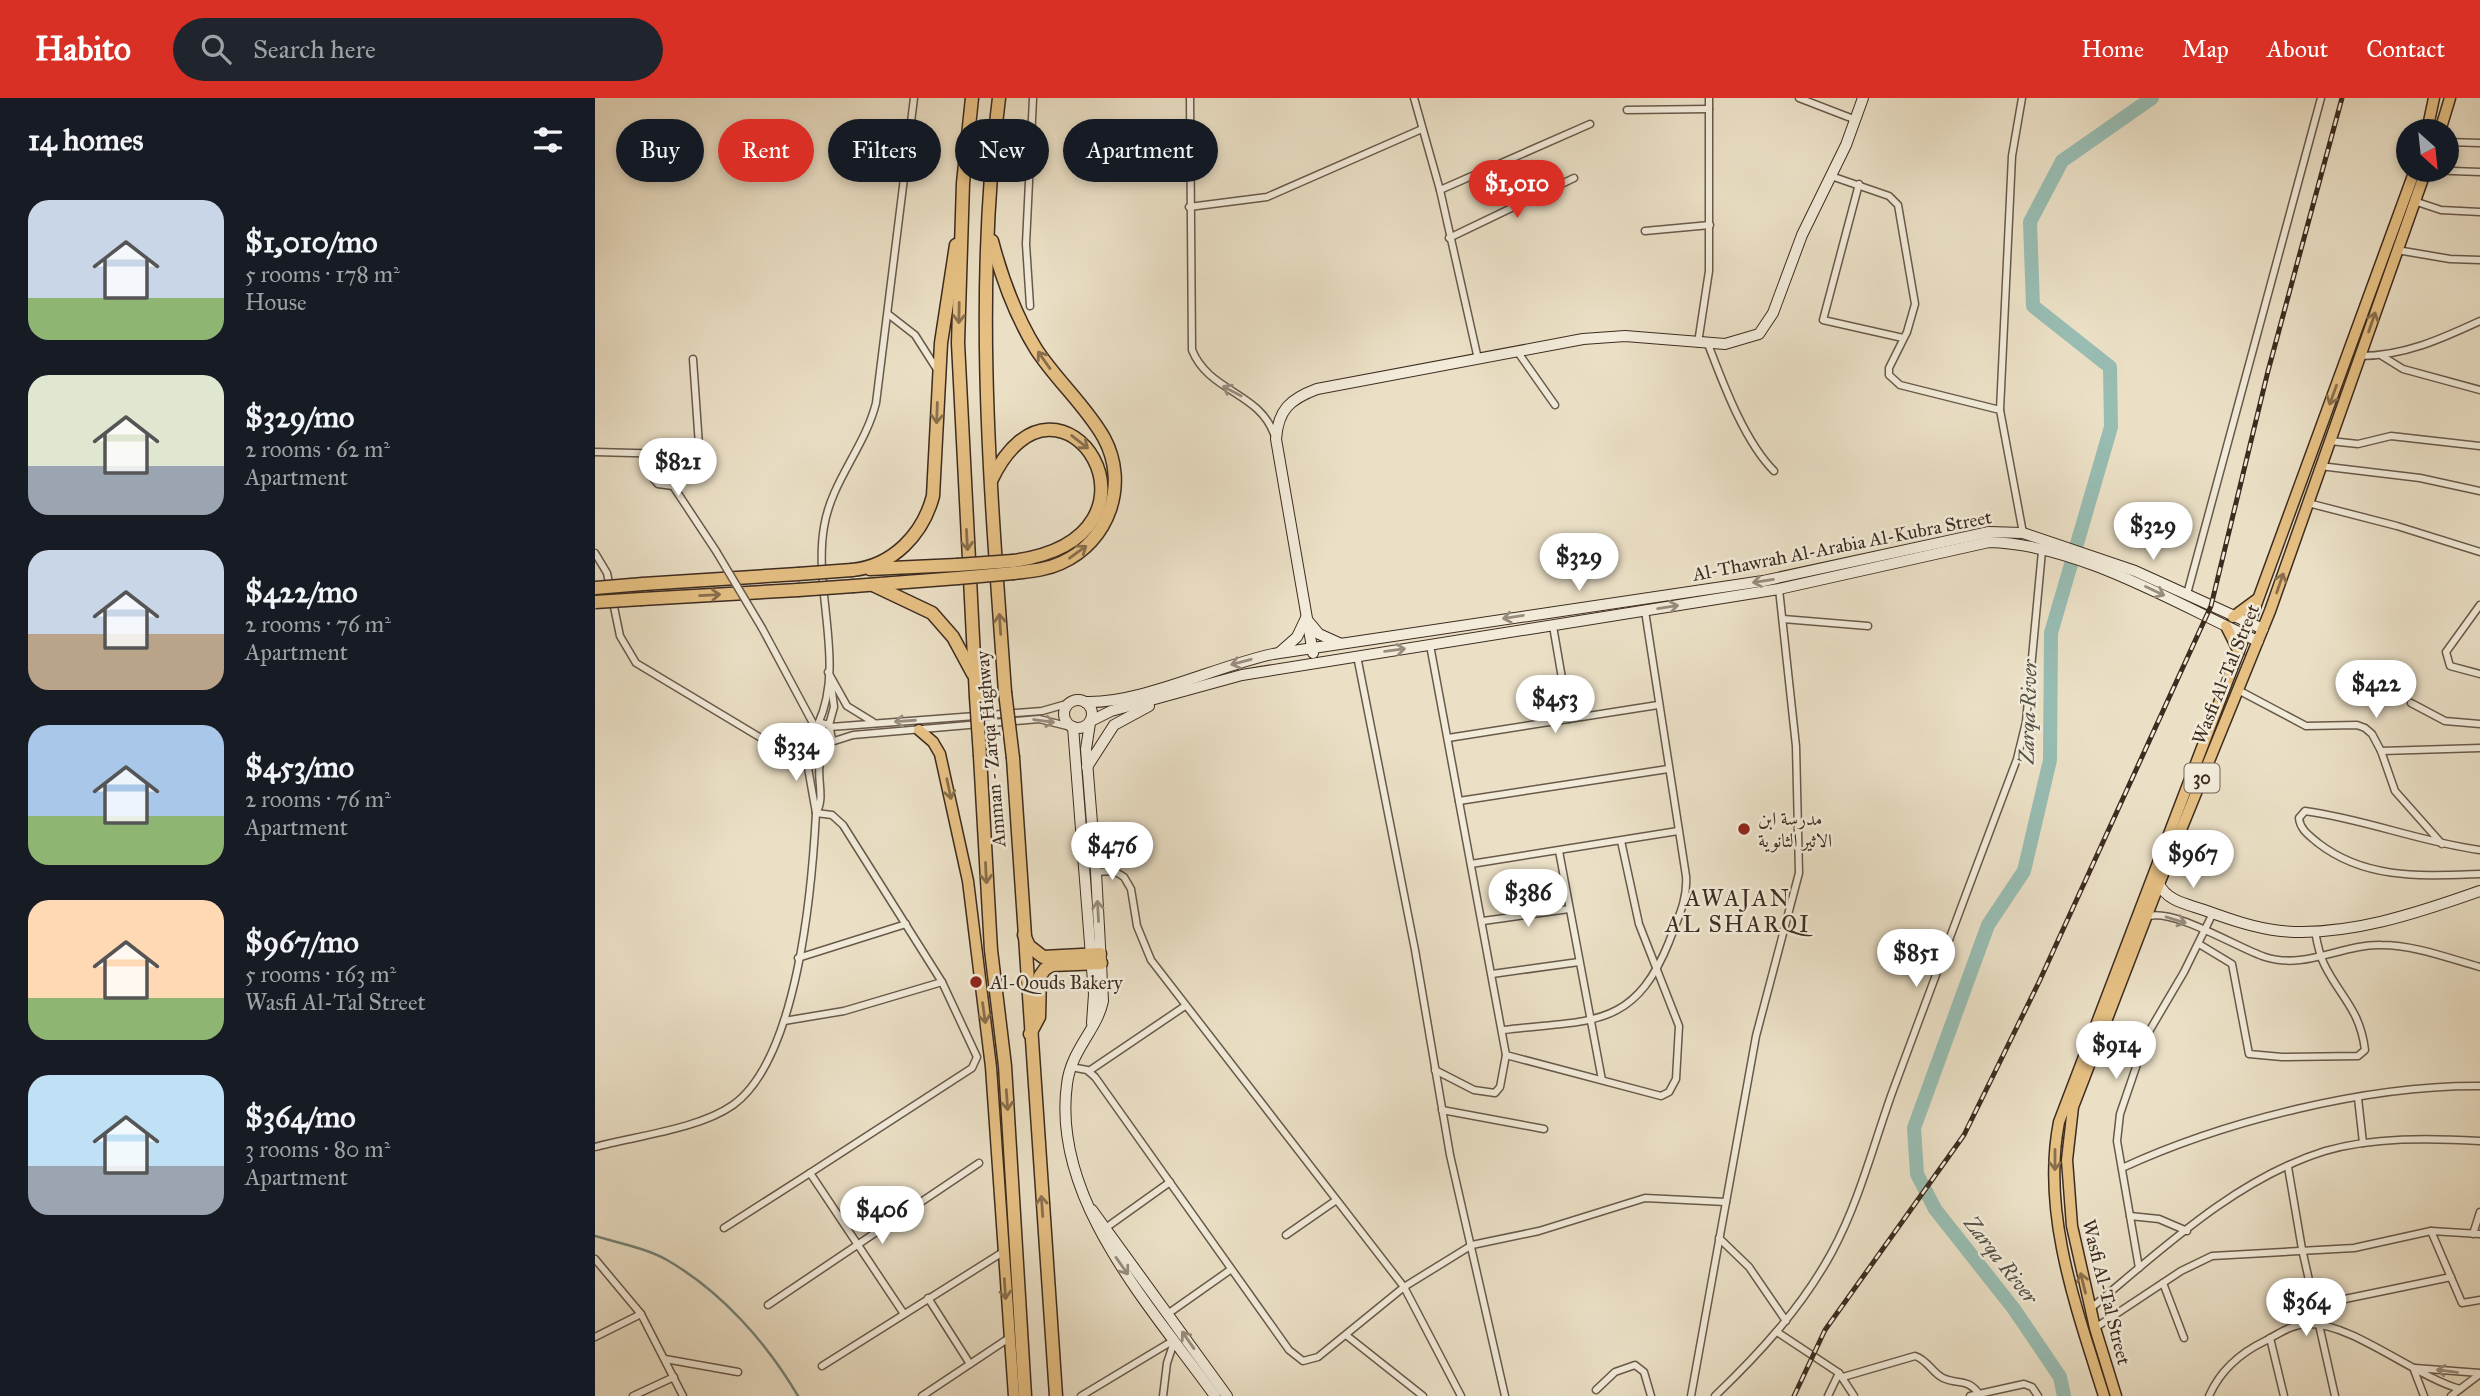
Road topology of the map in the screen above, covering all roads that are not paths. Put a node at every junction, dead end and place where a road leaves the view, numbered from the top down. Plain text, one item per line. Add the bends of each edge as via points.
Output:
1 (914, 98) edge
2 (972, 98) edge
3 (999, 98) edge
4 (1033, 98) edge
5 (1190, 98) edge
6 (1414, 98) edge
7 (1709, 98) edge
8 (1799, 98) edge
9 (1863, 98) edge
10 (2022, 98) edge
11 (2321, 98) edge
12 (2434, 98) edge
13 (2450, 98) edge
14 (1709, 109) junction
15 (1627, 110) dead end
16 (2430, 119) edge
17 (2444, 119) edge
18 (1856, 120) junction
19 (1590, 124) dead end
20 (1423, 129) junction
21 (2459, 142) edge
22 (2480, 143) edge
23 (2459, 171) edge
24 (2480, 172) edge
25 (1831, 177) junction
26 (1574, 178) dead end
27 (2411, 182) edge
28 (2421, 182) edge
29 (1859, 184) junction
30 (1440, 190) junction
31 (2414, 201) junction
32 (1189, 207) junction
33 (2480, 212) edge
34 (962, 224) junction
35 (987, 225) junction
36 (1710, 225) junction
37 (1645, 230) dead end
38 (1450, 238) junction
39 (2397, 250) junction
40 (2480, 260) edge
41 (1030, 306) dead end
42 (888, 314) junction
43 (2480, 321) edge
44 (1903, 338) junction
45 (1703, 343) junction
46 (1517, 351) junction
47 (2360, 356) junction
48 (2382, 356) junction
49 (693, 359) dead end
50 (1478, 359) junction
51 (939, 373) junction
52 (2480, 390) edge
53 (1555, 405) dead end
54 (2000, 410) junction
55 (1276, 439) junction
56 (2329, 441) junction
57 (2480, 446) edge
58 (595, 452) edge
59 (661, 455) junction
60 (2320, 466) junction
61 (683, 469) junction
62 (1774, 471) dead end
63 (990, 482) junction
64 (673, 485) junction
65 (2480, 491) edge
66 (2308, 503) junction
67 (2024, 533) junction
68 (2042, 551) junction
69 (2480, 552) edge
70 (595, 553) edge
71 (2066, 553) junction
72 (2092, 561) junction
73 (1013, 567) junction
74 (857, 569) junction
75 (873, 585) junction
76 (595, 588) edge
77 (1779, 589) junction
78 (2187, 594) junction
79 (2258, 598) junction
80 (595, 602) edge
81 (2480, 605) edge
82 (1645, 611) junction
83 (1306, 617) junction
84 (1783, 620) junction
85 (2229, 621) junction
86 (1553, 626) junction
87 (1868, 626) dead end
88 (2263, 629) junction
89 (2247, 630) junction
90 (2258, 641) junction
91 (1346, 643) junction
92 (1430, 645) junction
93 (1312, 649) junction
94 (2239, 652) junction
95 (1273, 654) junction
96 (1357, 656) junction
97 (1314, 662) junction
98 (828, 672) junction
99 (2480, 674) edge
100 (974, 677) junction
101 (2238, 690) junction
102 (1168, 697) junction
103 (1085, 702) junction
104 (1070, 703) junction
105 (2411, 704) dead end
106 (1658, 705) junction
107 (1569, 719) junction
108 (1090, 722) junction
109 (875, 723) junction
110 (2480, 724) edge
111 (816, 725) junction
112 (829, 726) junction
113 (1072, 727) junction
114 (919, 730) junction
115 (810, 738) junction
116 (1448, 738) junction
117 (831, 743) junction
118 (780, 745) junction
119 (2480, 748) edge
120 (811, 751) junction
121 (2381, 751) junction
122 (823, 754) junction
123 (1087, 767) junction
124 (1668, 769) junction
125 (1459, 801) junction
126 (815, 813) junction
127 (1678, 831) junction
128 (1621, 841) junction
129 (2443, 845) junction
130 (2480, 850) edge
131 (1559, 851) junction
132 (1471, 864) junction
133 (1096, 872) junction
134 (2480, 874) edge
135 (2159, 884) junction
136 (2479, 892) edge
137 (1569, 909) junction
138 (2213, 913) junction
139 (2146, 917) junction
140 (1483, 921) junction
141 (906, 924) junction
142 (2206, 929) junction
143 (2315, 931) junction
144 (1023, 933) junction
145 (2199, 944) junction
146 (991, 950) junction
147 (976, 952) junction
148 (2320, 956) junction
149 (798, 958) junction
150 (1096, 959) junction
151 (1579, 962) junction
152 (2480, 967) edge
153 (1658, 969) junction
154 (1492, 974) junction
155 (942, 982) junction
156 (1185, 1006) junction
157 (1590, 1018) junction
158 (784, 1021) junction
159 (1504, 1030) junction
160 (1030, 1034) junction
161 (1506, 1055) junction
162 (1071, 1067) junction
163 (1435, 1070) junction
164 (1089, 1071) junction
165 (1602, 1080) junction
166 (2480, 1086) edge
167 (2358, 1098) junction
168 (1442, 1110) junction
169 (1544, 1129) dead end
170 (2480, 1141) edge
171 (2363, 1143) junction
172 (595, 1147) edge
173 (979, 1163) dead end
174 (2288, 1167) junction
175 (2122, 1168) junction
176 (810, 1172) junction
177 (1170, 1182) junction
178 (1335, 1201) junction
179 (1726, 1202) junction
180 (1089, 1207) junction
181 (2480, 1212) edge
182 (2130, 1216) junction
183 (1107, 1227) junction
184 (724, 1228) dead end
185 (2187, 1231) junction
186 (2431, 1231) junction
187 (2476, 1234) edge
188 (1286, 1235) dead end
189 (1719, 1238) junction
190 (859, 1245) junction
191 (1472, 1245) junction
192 (2302, 1249) junction
193 (1003, 1252) junction
194 (595, 1259) edge
195 (2139, 1268) junction
196 (1230, 1270) junction
197 (2451, 1277) junction
198 (2162, 1283) junction
199 (1404, 1287) junction
200 (928, 1298) junction
201 (2480, 1300) edge
202 (2316, 1305) junction
203 (768, 1306) dead end
204 (2090, 1310) junction
205 (1169, 1313) junction
206 (641, 1314) junction
207 (904, 1314) junction
208 (1786, 1321) junction
209 (2321, 1325) junction
210 (2095, 1328) junction
211 (1777, 1332) junction
212 (1346, 1335) junction
213 (595, 1337) edge
214 (1009, 1338) junction
215 (2184, 1338) dead end
216 (2270, 1338) junction
217 (1174, 1340) junction
218 (665, 1359) junction
219 (970, 1364) junction
220 (822, 1366) dead end
221 (2413, 1368) junction
222 (739, 1372) dead end
223 (2480, 1374) edge
224 (1841, 1375) junction
225 (674, 1377) junction
226 (2460, 1389) junction
227 (1596, 1390) dead end
228 (1979, 1394) junction
229 (633, 1396) edge
230 (683, 1396) edge
231 (922, 1396) edge
232 (1014, 1396) edge
233 (1025, 1396) edge
234 (1056, 1396) edge
235 (1081, 1396) edge
236 (1163, 1396) edge
237 (1215, 1396) edge
238 (1227, 1396) edge
239 (1423, 1396) edge
240 (1461, 1396) edge
241 (1505, 1396) edge
242 (1651, 1396) edge
243 (1691, 1396) edge
244 (1715, 1396) edge
245 (1828, 1396) edge
246 (1854, 1396) edge
247 (1970, 1396) edge
248 (2038, 1396) edge
249 (2104, 1396) edge
250 (2116, 1396) edge
251 (2209, 1396) edge
252 (2284, 1396) edge
253 (2335, 1396) edge
254 (2424, 1396) edge
255 (2451, 1396) edge

1 - 42 street
2 - 34 highway, Amman - Zarqa Highway
3 - 35 highway, Amman - Zarqa Highway
4 - 41 street via 1026,244
5 - 32 street
6 - 20 street
7 - 14 street
8 - 18 street
9 - 18 main road
10 - 54 street via 2013,156
11 - 78 street
12 - 16 main road
13 - 17 main road
14 - 15 street
14 - 36 street
18 - 25 main road
19 - 30 street
20 - 30 street
20 - 32 street via 1267,197
21 - 22 street
23 - 24 street
25 - 29 street
25 - 45 main road via 1802,235 1765,329 1738,342
26 - 38 street
27 -> 79 main road, Wasfi Al-Tal Street / 30
28 - 31 main road, Wasfi Al-Tal Street / 30
29 - 44 street via 1889,196 1901,210 1915,297
29 - 44 street via 1823,320
30 - 38 street
31 - 33 street via 2441,210
31 - 39 main road, Wasfi Al-Tal Street / 30
55 -> 32 street via 1259,408 1213,380 1192,350
34 - 51 highway via 950,269
34 -> 100 highway, Amman - Zarqa Highway via 960,410
35 - 63 highway, Amman - Zarqa Highway
73 -> 35 highway via 1061,563 1090,543 1109,514 1116,481 1103,436 1023,327
36 - 37 street
36 - 45 street
38 - 50 street
39 - 40 street
47 -> 39 main road, Wasfi Al-Tal Street / 30
42 - 51 street via 915,334
42 - 98 street via 873,415 831,498 823,527
43 - 48 street via 2431,343
44 - 54 street via 1889,368 1893,380
45 - 46 main road via 1625,336
45 - 62 street via 1758,451
46 - 50 main road
46 - 53 street
47 - 48 street
47 - 56 main road, Wasfi Al-Tal Street / 30
48 - 52 street via 2403,369
49 - 61 street via 699,460 694,467
50 - 55 main road via 1317,388 1289,402 1279,418
51 -> 74 highway via 933,496 928,515 906,545
54 - 67 street
55 - 83 main road
56 - 57 street via 2358,444 2403,436
56 - 60 main road, Wasfi Al-Tal Street / 30
58 - 59 street
59 - 61 street via 676,456
59 - 64 street via 653,461 651,476 663,486
60 - 65 street via 2420,478
60 - 66 main road, Wasfi Al-Tal Street / 30
61 - 64 street via 681,479
63 -> 73 highway via 1006,453 1041,432 1077,437 1100,469 1096,509 1080,534 1056,551
144 -> 63 highway, Amman - Zarqa Highway, bridge
64 - 111 street, bridge
66 - 69 street
88 -> 66 main road, Wasfi Al-Tal Street / 30
67 - 71 main road, Al-Thawrah Al-Arabia Al-Kubra Street
67 -> 91 main road, Al-Thawrah Al-Arabia Al-Kubra Street via 1975,533 1763,581
68 - 71 main road, Al-Thawrah Al-Arabia Al-Kubra Street
68 - 77 main road, Al-Thawrah Al-Arabia Al-Kubra Street via 2018,543 1973,544
68 - 208 street via 2026,722 2017,760 1845,1227
70 - 118 street via 607,573 619,636 636,663
71 - 72 main road
72 - 78 main road
72 -> 85 main road
73 - 74 highway, bridge
73 - 75 highway, bridge via 958,579
74 - 76 highway, bridge
80 -> 75 highway, bridge
75 - 100 highway via 932,613 953,637
82 -> 77 main road, Al-Thawrah Al-Arabia Al-Kubra Street
77 - 84 street
78 - 85 main road
79 - 85 main road
79 - 89 main road, Wasfi Al-Tal Street / 30
81 - 99 street via 2449,645 2446,657 2450,666
82 - 86 main road, Al-Thawrah Al-Arabia Al-Kubra Street
82 - 106 street
83 - 91 main road via 1325,638
83 - 93 main road
83 - 95 main road via 1292,643
84 - 87 street
84 - 179 street via 1796,746 1798,873 1756,1036
85 - 89 main road
85 - 94 main road
86 - 92 main road, Al-Thawrah Al-Arabia Al-Kubra Street
86 - 107 street
88 - 89 main road
88 - 90 main road, Wasfi Al-Tal Street / 30
89 - 90 main road
89 - 94 main road, Wasfi Al-Tal Street / 30
90 - 101 main road, Wasfi Al-Tal Street / 30
91 - 93 main road, Al-Thawrah Al-Arabia Al-Kubra Street
96 -> 92 main road, Al-Thawrah Al-Arabia Al-Kubra Street
92 - 116 street
93 - 95 main road, Al-Thawrah Al-Arabia Al-Kubra Street
93 - 97 main road
94 -> 249 main road, Wasfi Al-Tal Street / 30 via 2057,1129 2059,1227
95 -> 103 main road, Al-Thawrah Al-Arabia Al-Kubra Street via 1165,686
96 - 97 main road, Al-Thawrah Al-Arabia Al-Kubra Street
96 - 163 street
97 - 102 main road, Al-Thawrah Al-Arabia Al-Kubra Street via 1242,675
98 - 109 street via 847,706
98 - 111 street via 825,706
98 - 112 street via 834,700
100 -> 146 highway, Amman - Zarqa Highway, bridge
101 - 121 street via 2306,726 2365,728
101 - 135 main road, Wasfi Al-Tal Street / 30
102 - 108 main road, Al-Thawrah Al-Arabia Al-Kubra Street
102 - 123 main road via 1114,726
103 - 104 main road
103 - 108 main road via 1091,708
104 -> 109 street via 1042,710
104 - 113 main road via 1064,713
105 - 110 street via 2445,721
106 - 107 street
106 - 124 street
107 - 116 street
108 - 113 main road
108 - 123 main road
109 - 112 street
111 - 112 street
111 - 115 street
112 - 117 street
114 -> 113 street via 1039,719
113 - 150 main road
114 - 117 street via 853,735
114 -> 147 main road via 933,742 943,761 966,867
115 - 118 street
115 - 120 street
116 - 125 street
117 - 122 street
118 - 120 street via 796,754
119 - 121 street
120 - 122 street
120 - 126 street via 808,768
121 - 129 street via 2395,791
122 - 126 street
123 - 133 main road
124 - 125 street
124 - 127 street
125 - 132 street
126 - 141 street via 825,812 838,820
126 - 149 street via 810,890
127 - 128 street
127 - 153 street via 1686,895
128 - 131 street
128 - 153 street via 1639,924
129 - 130 street
129 - 134 street via 2342,816 2305,811 2299,818 2312,838 2360,867 2408,874
131 - 132 street
131 - 137 street
132 - 140 street
150 -> 133 main road
133 - 156 street via 1114,871 1128,883 1146,950
135 - 138 main road via 2172,899
135 - 139 main road, Wasfi Al-Tal Street / 30
136 - 143 main road via 2400,916
137 - 140 street
137 - 151 street
138 - 142 street
138 - 143 main road via 2263,928
139 -> 142 street via 2156,914
204 -> 139 main road, Wasfi Al-Tal Street / 30 via 2068,1201 2069,1124
140 - 154 street
141 - 149 street
141 - 155 street
142 - 145 street
142 - 148 street via 2278,960
143 - 148 street
144 - 150 highway via 1042,957
144 - 160 highway, Amman - Zarqa Highway
145 - 148 street via 2232,964 2249,1054 2358,1056 2365,1050 2361,1031 2346,996
145 - 175 street via 2157,1014 2140,1053 2118,1125
146 - 147 highway
146 -> 233 highway, Amman - Zarqa Highway via 1005,1066
147 -> 193 main road via 991,1067
148 - 152 street via 2379,945
149 - 158 street
150 - 160 highway via 1045,969 1040,976 1039,1017
150 - 162 main road via 1092,1026
151 - 154 street
151 - 157 street
153 - 157 street via 1627,1006
153 - 165 street via 1680,1035 1673,1087 1661,1096
154 - 159 street
155 - 158 street via 844,1011
155 - 176 street via 976,1051 976,1063
156 - 164 street
156 - 178 street
157 - 159 street
157 - 165 street
158 - 172 street via 747,1093 734,1105 704,1119
159 - 161 street
234 -> 160 highway, Amman - Zarqa Highway via 1052,1255
161 - 163 street via 1495,1093 1474,1090
161 - 165 street
162 - 164 street
162 - 180 main road via 1066,1095 1068,1138 1075,1174
163 - 168 street
164 - 177 street
166 - 167 street via 2402,1090
167 - 171 street
167 - 175 street via 2205,1136
168 - 169 street
168 - 191 street
170 - 171 street
171 - 174 street via 2323,1152
173 - 190 street
174 - 185 street via 2242,1191
174 - 192 street
175 - 182 street
176 - 184 street
176 - 190 street
177 - 183 street
177 - 196 street
178 - 188 street
178 - 199 street
179 - 189 street
179 - 191 street via 1644,1198 1539,1231
180 - 183 main road
180 -> 217 main road via 1099,1233
181 - 187 street
182 - 185 street via 2158,1219
182 - 195 street
183 - 205 main road
185 - 195 street
186 - 187 street
186 - 192 street via 2354,1248
186 - 197 street
189 - 208 street via 1749,1267
189 - 243 street
190 - 203 street
190 - 207 street
191 - 199 street
191 - 241 street
192 - 198 street via 2212,1256
192 - 202 street
193 - 200 street
193 -> 214 main road
194 - 206 street
195 - 204 street
196 - 205 street
196 - 212 street via 1297,1359 1313,1360
197 - 201 street via 2462,1303
197 - 202 street
198 - 210 street
198 - 215 street
199 - 212 street
199 - 240 street
200 - 207 street
200 - 219 street
202 - 209 street
204 - 210 main road, Wasfi Al-Tal Street / 30
238 -> 205 main road
206 - 213 street
206 - 218 street
207 - 220 street
208 - 211 street
209 - 216 street via 2285,1328
209 - 221 street
209 - 253 street
210 - 250 main road, Wasfi Al-Tal Street / 30
211 - 224 street
211 - 244 street
212 - 239 street
214 - 219 street
214 - 232 main road
216 - 251 street via 2232,1363
216 - 252 street
217 - 235 street
217 - 236 street
217 - 237 main road
218 - 222 street
218 - 225 street
219 - 231 street
223 -> 221 street
221 - 226 street
221 - 254 street
223 - 226 street
224 - 228 street via 1916,1356 1942,1378 1965,1381
224 - 245 street
224 - 246 street
225 - 229 street
225 - 230 street
226 - 255 street
227 - 242 street via 1615,1372 1635,1366 1644,1372
228 - 247 street
228 - 248 street via 2024,1384

